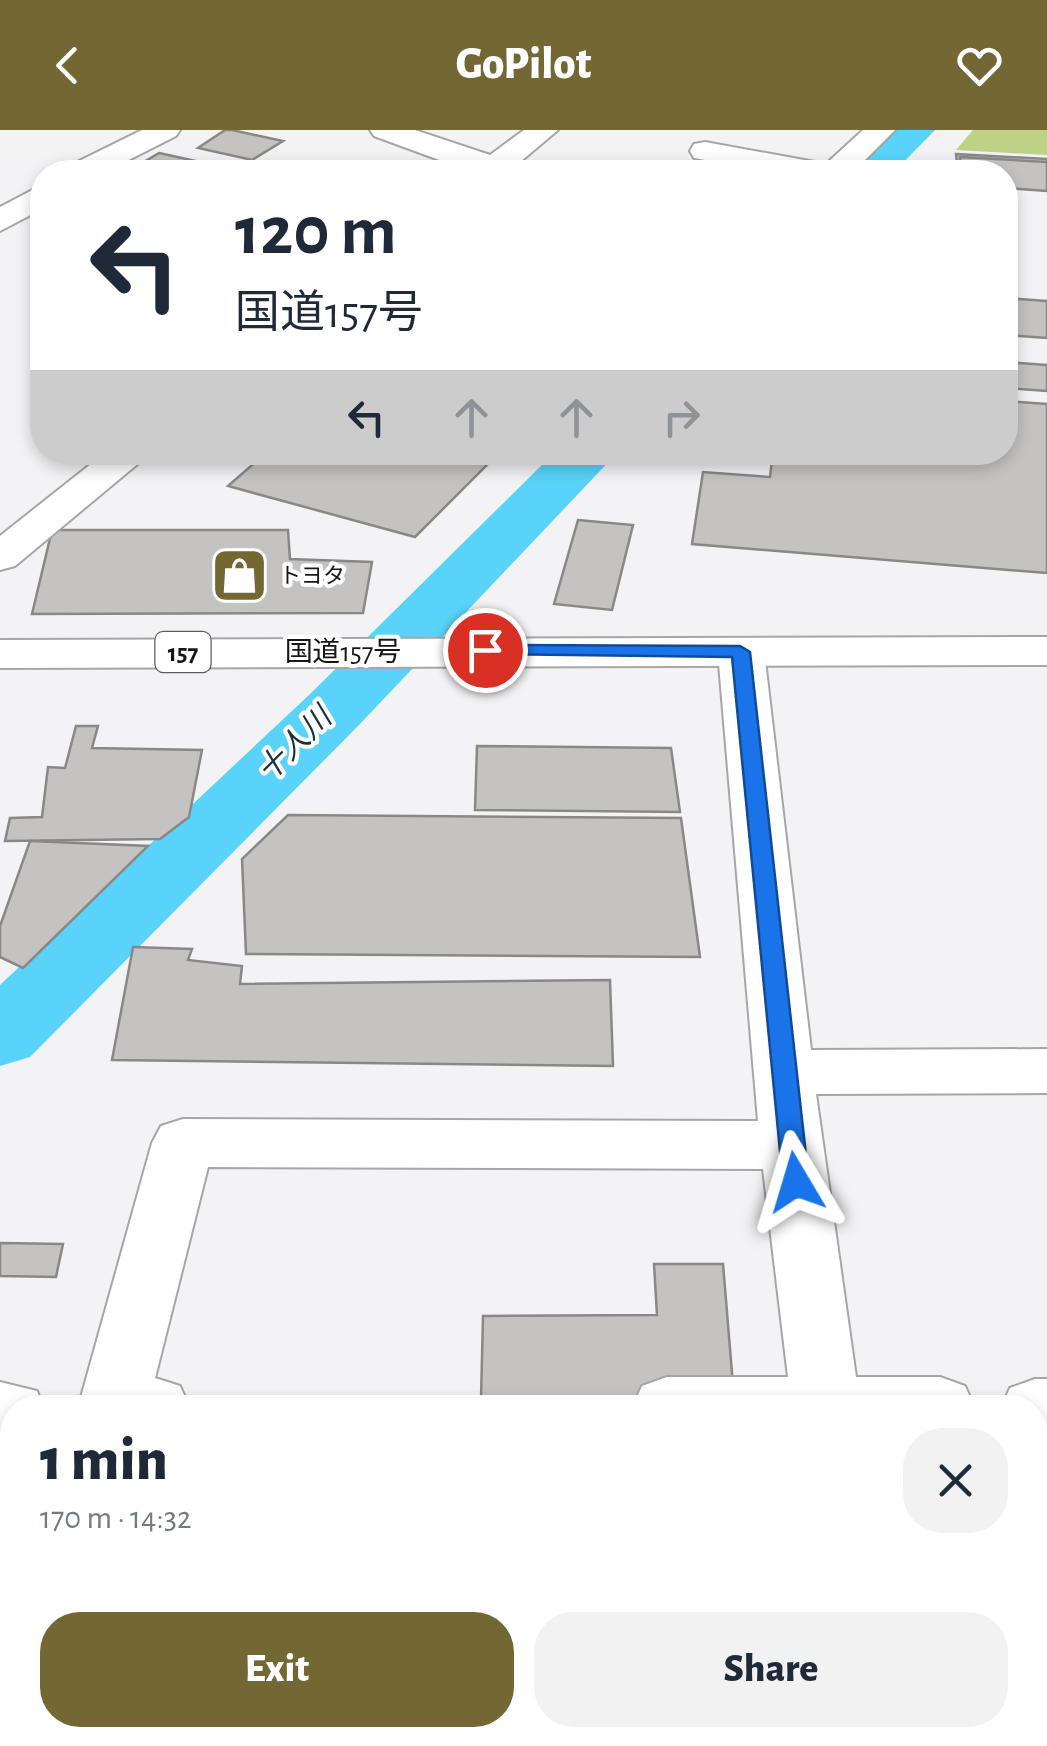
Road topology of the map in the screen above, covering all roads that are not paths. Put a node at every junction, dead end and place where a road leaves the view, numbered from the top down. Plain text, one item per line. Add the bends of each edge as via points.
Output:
1 (165, 130) edge
2 (384, 130) edge
3 (543, 130) edge
4 (728, 130) edge
5 (880, 130) edge
6 (705, 151) junction
7 (106, 160) edge
8 (470, 160) edge
9 (513, 160) edge
10 (694, 160) edge
11 (755, 160) edge
12 (849, 160) edge
13 (0, 181) edge
14 (30, 190) edge
15 (30, 201) edge
16 (0, 220) edge
17 (116, 465) edge
18 (0, 557) edge
19 (1047, 651) edge
20 (740, 652) junction
21 (0, 654) edge
22 (1047, 1071) edge
23 (784, 1072) junction
24 (791, 1144) junction
25 (116, 1395) edge
26 (825, 1395) edge

1 - 7 main road
2 - 8 main road
3 - 9 main road
4 - 6 main road
5 - 12 main road
6 - 10 main road
6 - 11 main road
13 - 14 main road
15 - 16 main road
17 - 18 main road
19 - 20 main road, 国道157号 / 157
20 - 21 main road, 国道157号 / 157
20 - 23 main road
22 - 23 main road
23 - 24 main road
24 - 25 main road via 183,1143
24 - 26 main road

